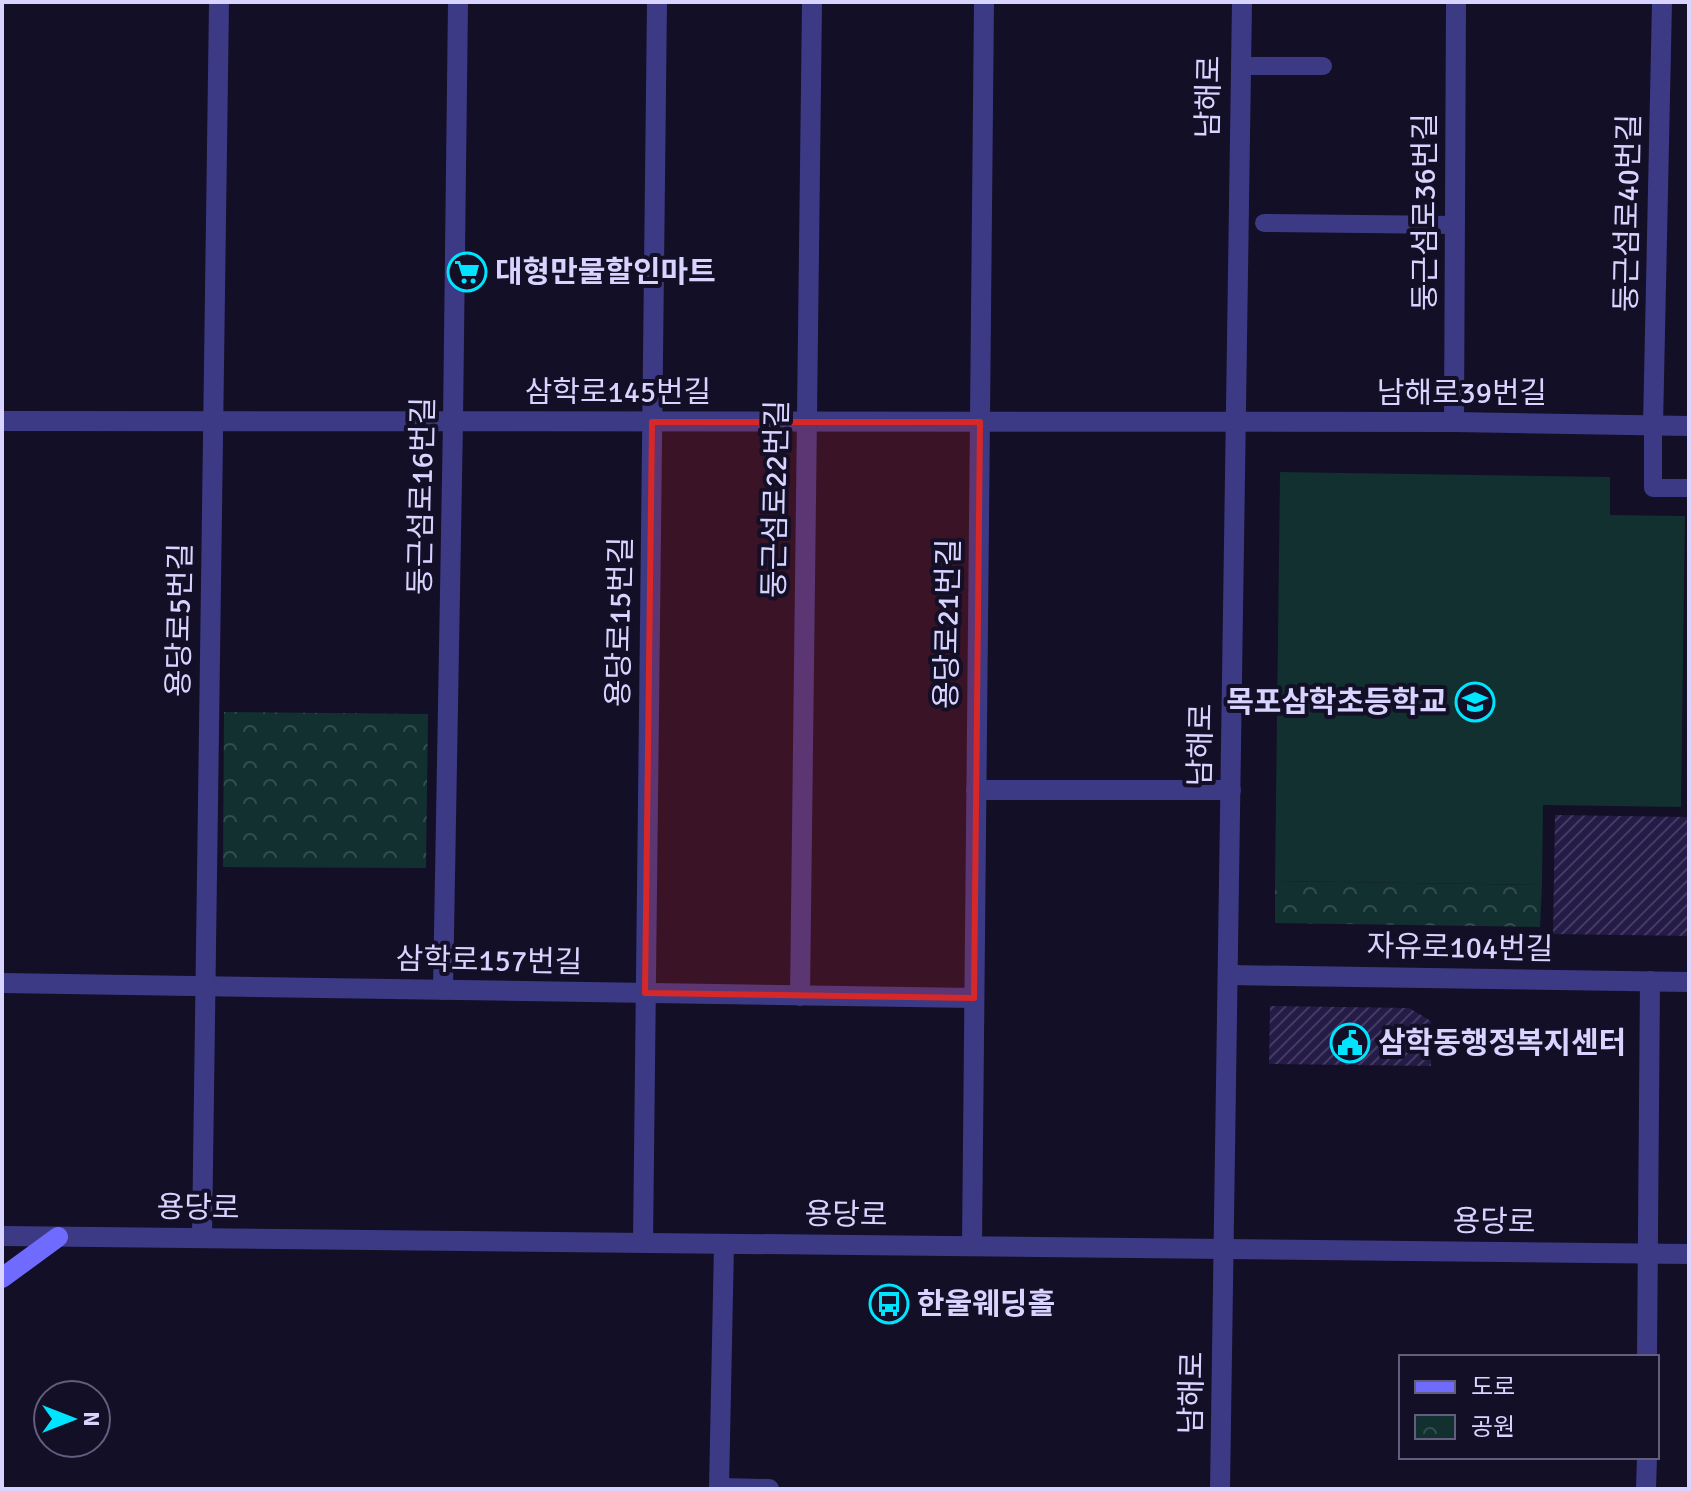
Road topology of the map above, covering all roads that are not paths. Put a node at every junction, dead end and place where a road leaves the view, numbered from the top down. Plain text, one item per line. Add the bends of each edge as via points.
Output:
1 (219, 2) edge
2 (458, 2) edge
3 (657, 2) edge
4 (812, 2) edge
5 (984, 2) edge
6 (1242, 2) edge
7 (1456, 2) edge
8 (1662, 2) edge
9 (1240, 66) junction
10 (1323, 66) dead end
11 (1264, 223) dead end
12 (1455, 225) junction
13 (2, 421) edge
14 (213, 421) junction
15 (453, 421) junction
16 (652, 422) junction
17 (807, 422) junction
18 (980, 422) junction
19 (1454, 422) junction
20 (1234, 423) junction
21 (1653, 426) junction
22 (1689, 426) edge
23 (1689, 488) edge
24 (976, 790) junction
25 (1231, 790) junction
26 (1229, 975) junction
27 (1650, 981) junction
28 (1689, 982) edge
29 (2, 983) edge
30 (205, 987) junction
31 (443, 990) junction
32 (645, 993) junction
33 (800, 996) junction
34 (974, 998) junction
35 (2, 1236) edge
36 (58, 1237) junction
37 (202, 1238) junction
38 (643, 1243) junction
39 (724, 1244) junction
40 (972, 1246) junction
41 (1224, 1249) junction
42 (1648, 1253) junction
43 (1689, 1254) edge
44 (2, 1278) edge
45 (1647, 1355) edge
46 (1647, 1459) edge
47 (719, 1488) edge
48 (769, 1489) edge
49 (1220, 1489) edge
50 (1646, 1489) edge

1 - 14 street, 용당로5번길
2 - 15 street, 둥근섬로16번길
3 - 16 street, 용당로15번길
4 - 17 street, 둥근섬로22번길
5 - 18 street, 용당로21번길
6 - 9 street, 남해로
7 - 12 street, 둥근섬로36번길
8 - 21 street, 둥근섬로40번길
9 - 10 lane
9 - 20 street, 남해로
11 - 12 lane
12 - 19 street, 둥근섬로36번길
13 - 14 street, 삼학로145번길
14 - 15 street, 삼학로145번길
14 - 30 street, 용당로5번길
15 - 16 street, 삼학로145번길
15 - 31 street, 둥근섬로16번길
16 - 17 street, 삼학로145번길
16 - 32 street, 용당로15번길
17 - 18 street, 삼학로145번길
17 - 33 street, 둥근섬로22번길
18 - 20 street, 삼학로145번길
18 - 24 street, 용당로21번길
19 - 20 street, 남해로39번길
19 - 21 street, 남해로39번길
20 - 25 street, 남해로
21 - 22 street, 남해로39번길
21 - 23 lane via 1653,488
24 - 25 street
24 - 34 street, 용당로21번길
25 - 26 street, 남해로
26 - 27 street, 자유로104번길
26 - 41 street, 남해로
27 - 28 street, 자유로104번길
27 - 42 street
29 - 30 street, 삼학로157번길
30 - 31 street, 삼학로157번길
30 - 37 street, 용당로5번길
31 - 32 street, 삼학로157번길
32 - 33 street, 삼학로157번길
32 - 38 street, 용당로15번길
33 - 34 street, 삼학로157번길
34 - 40 street, 용당로21번길
35 - 36 street, 용당로
36 - 37 street, 용당로
36 - 44 main road
37 - 38 street, 용당로
38 - 39 street, 용당로
39 - 40 street, 용당로
39 - 47 street
40 - 41 street, 용당로
41 - 42 street, 용당로
41 - 49 street, 남해로
42 - 43 street, 용당로
42 - 45 street
46 - 50 street
47 - 48 street

